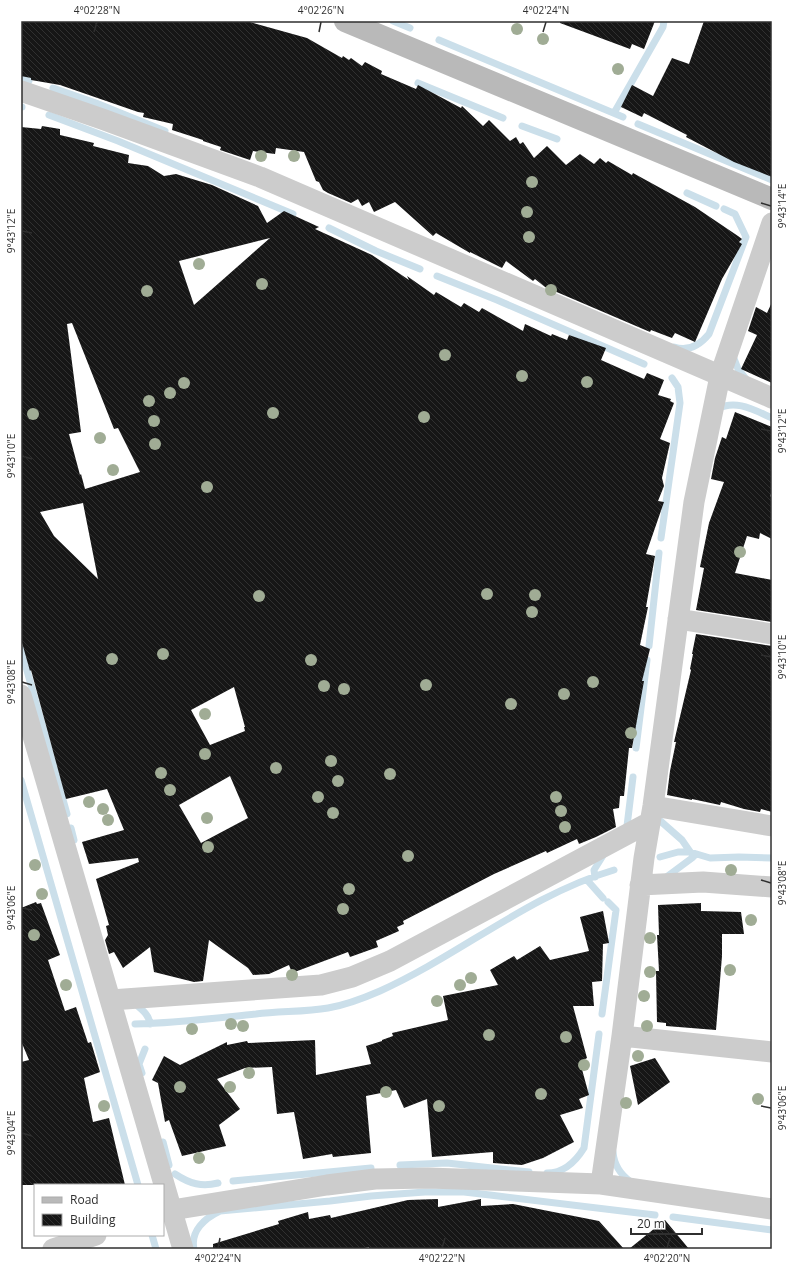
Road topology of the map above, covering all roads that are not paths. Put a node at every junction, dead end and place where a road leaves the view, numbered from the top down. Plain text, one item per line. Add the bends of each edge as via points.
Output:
1 (345, 21) edge
2 (21, 91) edge
3 (772, 199) edge
4 (772, 223) edge
5 (720, 376) junction
6 (772, 398) edge
7 (678, 619) junction
8 (772, 634) edge
9 (21, 695) edge
10 (652, 814) junction
11 (772, 826) edge
12 (640, 886) junction
13 (772, 887) edge
14 (111, 1000) junction
15 (622, 1036) junction
16 (772, 1052) edge
17 (601, 1184) junction
18 (772, 1209) edge
19 (172, 1210) junction
20 (93, 1236) edge
21 (53, 1249) edge
22 (183, 1249) edge

1 - 3 street
2 - 5 street via 260,177
4 - 5 street
5 - 6 street
5 - 7 street via 694,502
7 - 8 street
7 - 10 street
9 - 14 street
10 - 11 street
10 - 12 street
10 - 14 street via 390,961 352,977 321,985
12 - 13 street via 703,882
12 - 15 street
14 - 19 street
15 - 16 street
15 - 17 street
17 - 18 street
17 - 19 street via 428,1178 375,1179
19 - 22 street
20 - 21 street

